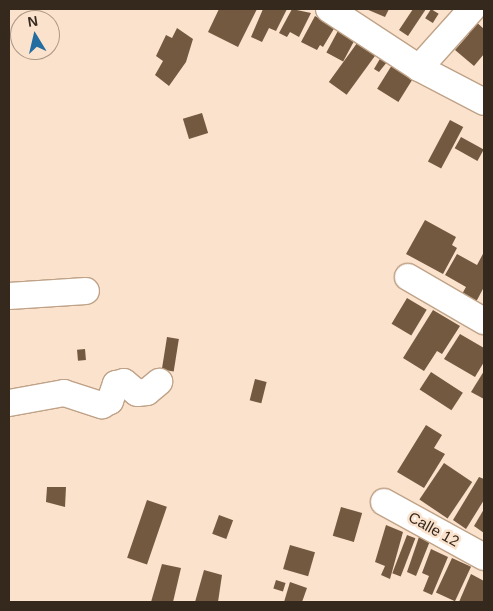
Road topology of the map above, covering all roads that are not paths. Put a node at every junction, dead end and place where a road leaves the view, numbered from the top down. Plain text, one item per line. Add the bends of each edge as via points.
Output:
1 (329, 9) edge
2 (472, 9) edge
3 (419, 68) junction
4 (484, 102) edge
5 (408, 277) dead end
6 (86, 291) dead end
7 (9, 296) edge
8 (484, 321) edge
9 (159, 382) dead end
10 (9, 403) edge
11 (384, 502) dead end
12 (484, 557) edge

1 - 3 street
2 - 3 street
3 - 4 street
5 - 8 street
6 - 7 street
9 - 10 street via 147,392 137,393 124,382 116,384 110,401 102,405 64,393
11 - 12 street, Calle 12

